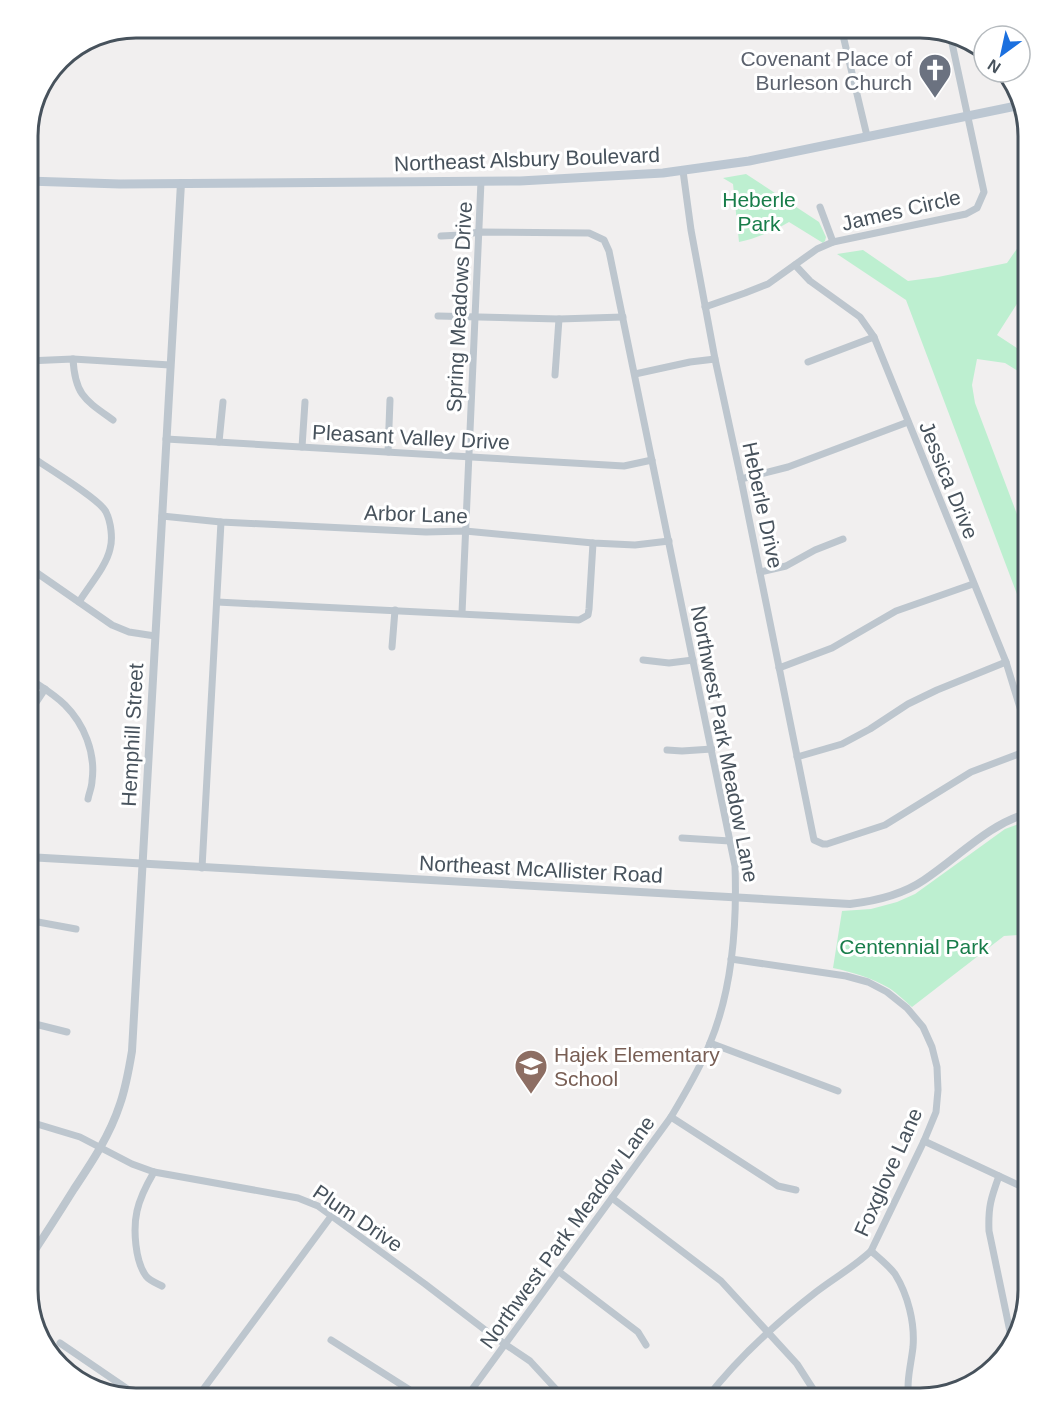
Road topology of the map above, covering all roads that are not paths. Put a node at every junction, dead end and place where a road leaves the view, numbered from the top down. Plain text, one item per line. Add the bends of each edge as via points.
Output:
1 (844, 38) edge
2 (952, 43) edge
3 (1014, 107) edge
4 (968, 117) junction
5 (867, 136) junction
6 (683, 171) junction
7 (481, 181) junction
8 (38, 182) edge
9 (181, 183) junction
10 (820, 207) dead end
11 (479, 232) junction
12 (441, 236) dead end
13 (832, 242) junction
14 (795, 265) junction
15 (705, 307) junction
16 (438, 316) dead end
17 (623, 317) junction
18 (475, 318) junction
19 (559, 319) junction
20 (874, 337) junction
21 (73, 359) junction
22 (715, 359) junction
23 (38, 361) edge
24 (808, 362) dead end
25 (170, 365) junction
26 (635, 374) junction
27 (555, 375) dead end
28 (390, 400) dead end
29 (223, 402) dead end
30 (305, 402) dead end
31 (113, 420) dead end
32 (908, 422) junction
33 (166, 439) junction
34 (219, 442) junction
35 (302, 447) junction
36 (388, 452) junction
37 (469, 457) junction
38 (652, 460) junction
39 (38, 462) edge
40 (741, 479) junction
41 (162, 516) junction
42 (221, 522) junction
43 (465, 531) junction
44 (843, 539) dead end
45 (669, 541) junction
46 (592, 543) junction
47 (760, 572) junction
48 (38, 574) edge
49 (973, 584) junction
50 (78, 602) junction
51 (217, 602) junction
52 (395, 610) junction
53 (462, 613) junction
54 (155, 636) junction
55 (392, 647) dead end
56 (643, 660) dead end
57 (693, 660) junction
58 (1006, 662) junction
59 (779, 668) junction
60 (38, 684) edge
61 (45, 689) junction
62 (38, 700) edge
63 (1018, 701) edge
64 (712, 749) junction
65 (667, 750) dead end
66 (1018, 754) edge
67 (797, 757) junction
68 (88, 799) dead end
69 (1018, 816) edge
70 (682, 838) dead end
71 (730, 841) junction
72 (38, 858) edge
73 (142, 864) junction
74 (202, 868) junction
75 (736, 898) junction
76 (38, 922) edge
77 (76, 929) dead end
78 (731, 959) junction
79 (38, 1025) edge
80 (67, 1032) dead end
81 (710, 1043) junction
82 (838, 1091) dead end
83 (671, 1117) junction
84 (38, 1125) edge
85 (924, 1141) junction
86 (100, 1148) junction
87 (154, 1172) junction
88 (999, 1176) junction
89 (1018, 1185) edge
90 (796, 1190) dead end
91 (612, 1198) junction
92 (332, 1215) junction
93 (38, 1245) edge
94 (872, 1251) junction
95 (558, 1271) junction
96 (162, 1286) dead end
97 (1010, 1330) edge
98 (768, 1332) junction
99 (331, 1340) dead end
100 (60, 1343) dead end
101 (505, 1344) junction
102 (646, 1345) dead end
103 (126, 1388) edge
104 (204, 1388) edge
105 (407, 1388) edge
106 (473, 1388) edge
107 (555, 1388) edge
108 (716, 1388) edge
109 (812, 1388) edge
110 (909, 1388) edge

1 - 5 street
2 - 4 street, James Circle
3 - 4 main road, Northeast Alsbury Boulevard
4 - 5 main road, Northeast Alsbury Boulevard
4 - 13 street, James Circle via 984,192 977,208 966,214
5 - 6 main road, Northeast Alsbury Boulevard
6 - 7 main road, Northeast Alsbury Boulevard
6 - 15 street, Heberle Drive
7 - 9 main road, Northeast Alsbury Boulevard
7 - 11 street, Spring Meadows Drive
8 - 9 main road, Northeast Alsbury Boulevard
9 - 25 street, Hemphill Street
10 - 13 street
11 - 12 street
11 - 17 street, Northwest Park Meadow Lane via 589,233 604,240
11 - 18 street, Spring Meadows Drive
13 - 14 street, James Circle
14 - 15 street, James Circle via 768,284
14 - 20 street, Jessica Drive via 810,281 860,317
15 - 22 street, Heberle Drive
16 - 18 street
17 - 19 street
17 - 26 street, Northwest Park Meadow Lane
18 - 19 street
18 - 37 street, Spring Meadows Drive
19 - 27 street
20 - 24 street
20 - 32 street, Jessica Drive
21 - 23 street
21 - 25 street
21 - 31 street via 74,377 85,399
22 - 26 street
22 - 40 street, Heberle Drive
25 - 33 street, Hemphill Street
26 - 38 street, Northwest Park Meadow Lane
28 - 36 street
29 - 34 street
30 - 35 street
32 - 40 street via 788,467
32 - 49 street, Jessica Drive
33 - 34 street, Pleasant Valley Drive
33 - 41 street, Hemphill Street
34 - 35 street, Pleasant Valley Drive
35 - 36 street, Pleasant Valley Drive
36 - 37 street, Pleasant Valley Drive
37 - 38 street, Pleasant Valley Drive via 624,466
37 - 43 street, Spring Meadows Drive
38 - 45 street, Northwest Park Meadow Lane
39 - 50 street via 106,510 110,549
40 - 47 street, Heberle Drive
41 - 42 street, Arbor Lane
41 - 54 street, Hemphill Street
42 - 43 street, Arbor Lane
42 - 51 street
43 - 46 street, Arbor Lane
43 - 53 street, Spring Meadows Drive
44 - 47 street via 786,566
45 - 46 street, Arbor Lane
45 - 57 street, Northwest Park Meadow Lane
46 - 53 street via 589,609 583,618
47 - 59 street, Heberle Drive
48 - 50 street
49 - 58 street, Jessica Drive
49 - 59 street via 896,611 832,648
50 - 54 street via 112,625
51 - 52 street
51 - 74 street
52 - 53 street
52 - 55 street
54 - 73 street, Hemphill Street
56 - 57 street
57 - 64 street, Northwest Park Meadow Lane
58 - 63 street, Jessica Drive
58 - 67 street via 908,704 842,744
59 - 67 street, Heberle Drive
60 - 61 street
61 - 62 street
61 - 68 street via 79,722 87,740 93,781
64 - 65 street
64 - 71 street, Northwest Park Meadow Lane
66 - 67 street, Heberle Drive via 971,772 885,825 827,844 818,843 812,836
69 - 75 street, Northeast McAllister Road via 975,841 925,880 871,902
70 - 71 street
71 - 75 street, Northwest Park Meadow Lane
72 - 73 street, Northeast McAllister Road
73 - 74 street, Northeast McAllister Road
73 - 86 street, Hemphill Street via 132,1051 119,1107
74 - 75 street, Northeast McAllister Road
75 - 78 street, Northwest Park Meadow Lane
76 - 77 street
78 - 81 street, Northwest Park Meadow Lane
78 - 85 street, Foxglove Lane via 868,982 907,1008 923,1027 937,1067 936,1112
79 - 80 street
81 - 82 street
81 - 83 street, Northwest Park Meadow Lane
83 - 90 street via 778,1186
83 - 91 street, Northwest Park Meadow Lane
84 - 86 street, Plum Drive via 80,1137
85 - 88 street
85 - 94 street, Foxglove Lane
86 - 87 street, Plum Drive
86 - 93 street, Hemphill Street
87 - 92 street, Plum Drive via 298,1198
87 - 96 street via 137,1210 136,1241 144,1273
88 - 89 street
88 - 97 street via 988,1212 989,1231
91 - 95 street, Northwest Park Meadow Lane
91 - 98 street via 721,1281
92 - 101 street, Plum Drive
92 - 104 street
94 - 98 street, Foxglove Lane
94 - 110 street via 894,1273 906,1297 913,1347
95 - 101 street, Northwest Park Meadow Lane
95 - 102 street via 638,1332
98 - 108 street, Foxglove Lane
98 - 109 street
99 - 105 street
100 - 103 street
101 - 106 street, Northwest Park Meadow Lane
101 - 107 street, Plum Drive via 530,1362

